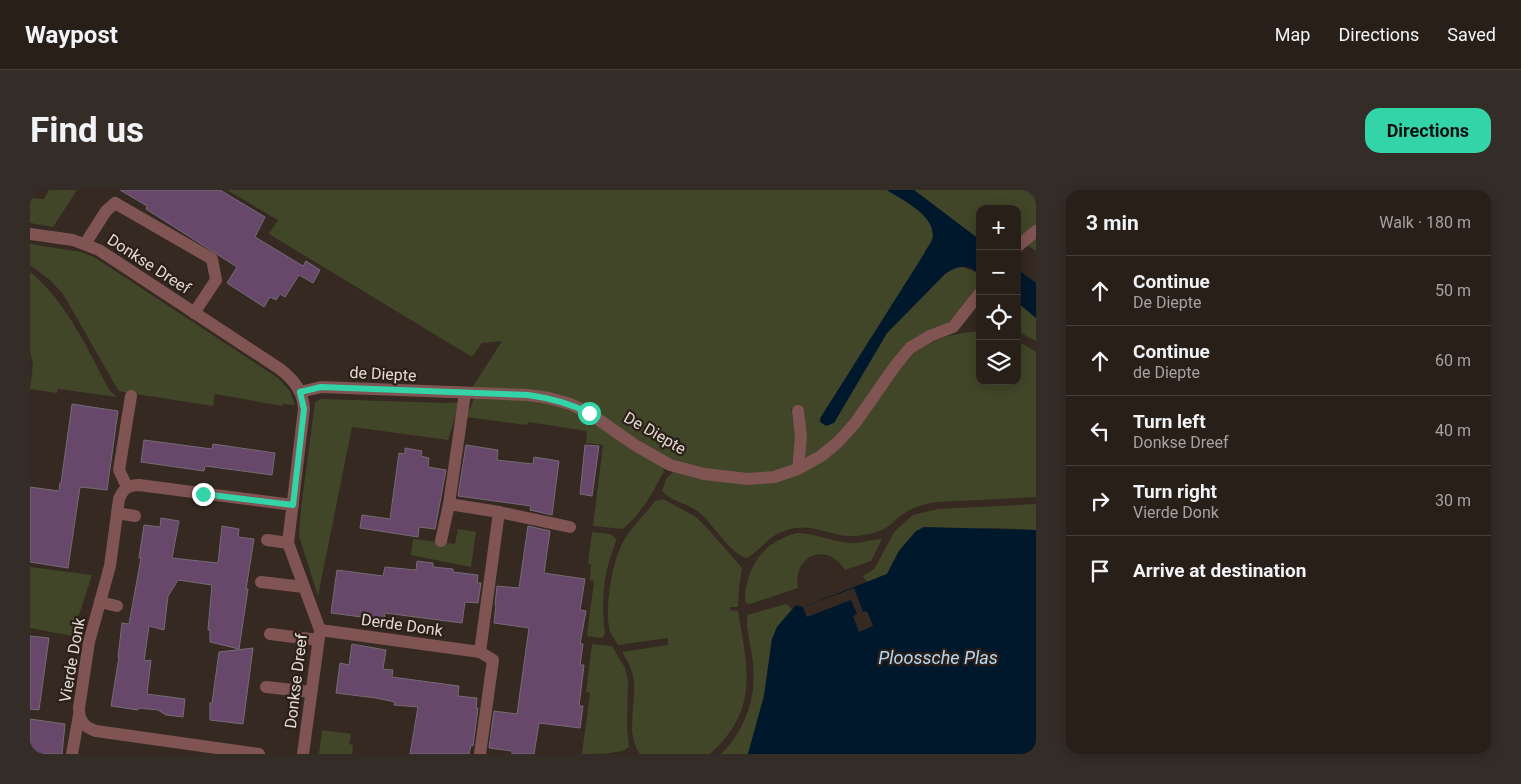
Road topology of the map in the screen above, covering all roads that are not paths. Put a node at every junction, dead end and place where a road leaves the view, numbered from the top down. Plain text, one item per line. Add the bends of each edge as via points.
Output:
1 (1036, 231) edge
2 (30, 234) edge
3 (85, 244) junction
4 (1021, 244) edge
5 (978, 295) edge
6 (194, 313) junction
7 (300, 392) junction
8 (465, 393) junction
9 (131, 396) dead end
10 (798, 411) dead end
11 (798, 469) junction
12 (127, 487) junction
13 (448, 504) junction
14 (293, 505) junction
15 (499, 512) junction
16 (117, 513) junction
17 (135, 516) dead end
18 (570, 526) dead end
19 (266, 540) dead end
20 (441, 541) dead end
21 (288, 543) junction
22 (261, 582) dead end
23 (304, 587) junction
24 (100, 602) junction
25 (117, 606) dead end
26 (270, 634) dead end
27 (319, 635) junction
28 (480, 652) junction
29 (266, 686) dead end
30 (311, 692) junction
31 (79, 716) junction
32 (72, 754) edge
33 (259, 754) edge
34 (303, 754) edge
35 (480, 754) edge

1 - 4 street
2 - 3 street, Donkse Dreef
3 - 6 street, Donkse Dreef
3 - 6 street, Donkse Dreef via 106,211 115,203 212,259 216,280
5 - 11 street, De Diepte via 953,326 910,348 838,442
6 - 7 street, Donkse Dreef via 280,369
7 - 8 street, de Diepte via 321,387
7 - 14 street, Donkse Dreef via 304,409
8 - 11 street, De Diepte via 528,395 570,404 670,465 704,474 748,479
8 - 13 street
9 - 12 street via 119,470
10 - 11 street via 802,436
12 - 14 street via 139,485
12 - 16 street, Vierde Donk via 122,491
13 - 15 street
13 - 20 street
14 - 21 street, Donkse Dreef
15 - 18 street
15 - 28 street
16 - 17 street
16 - 24 street, Vierde Donk via 110,566
19 - 21 street
21 - 23 street, Donkse Dreef
22 - 23 street
23 - 27 street, Donkse Dreef
24 - 25 street
24 - 31 street, Vierde Donk via 88,642
26 - 27 street, Derde Donk
27 - 28 street, Derde Donk
27 - 30 street, Donkse Dreef
28 - 35 street via 493,660
29 - 30 street
30 - 34 street, Donkse Dreef
31 - 32 street
31 - 33 street, Vierde Donk via 82,723 96,731

